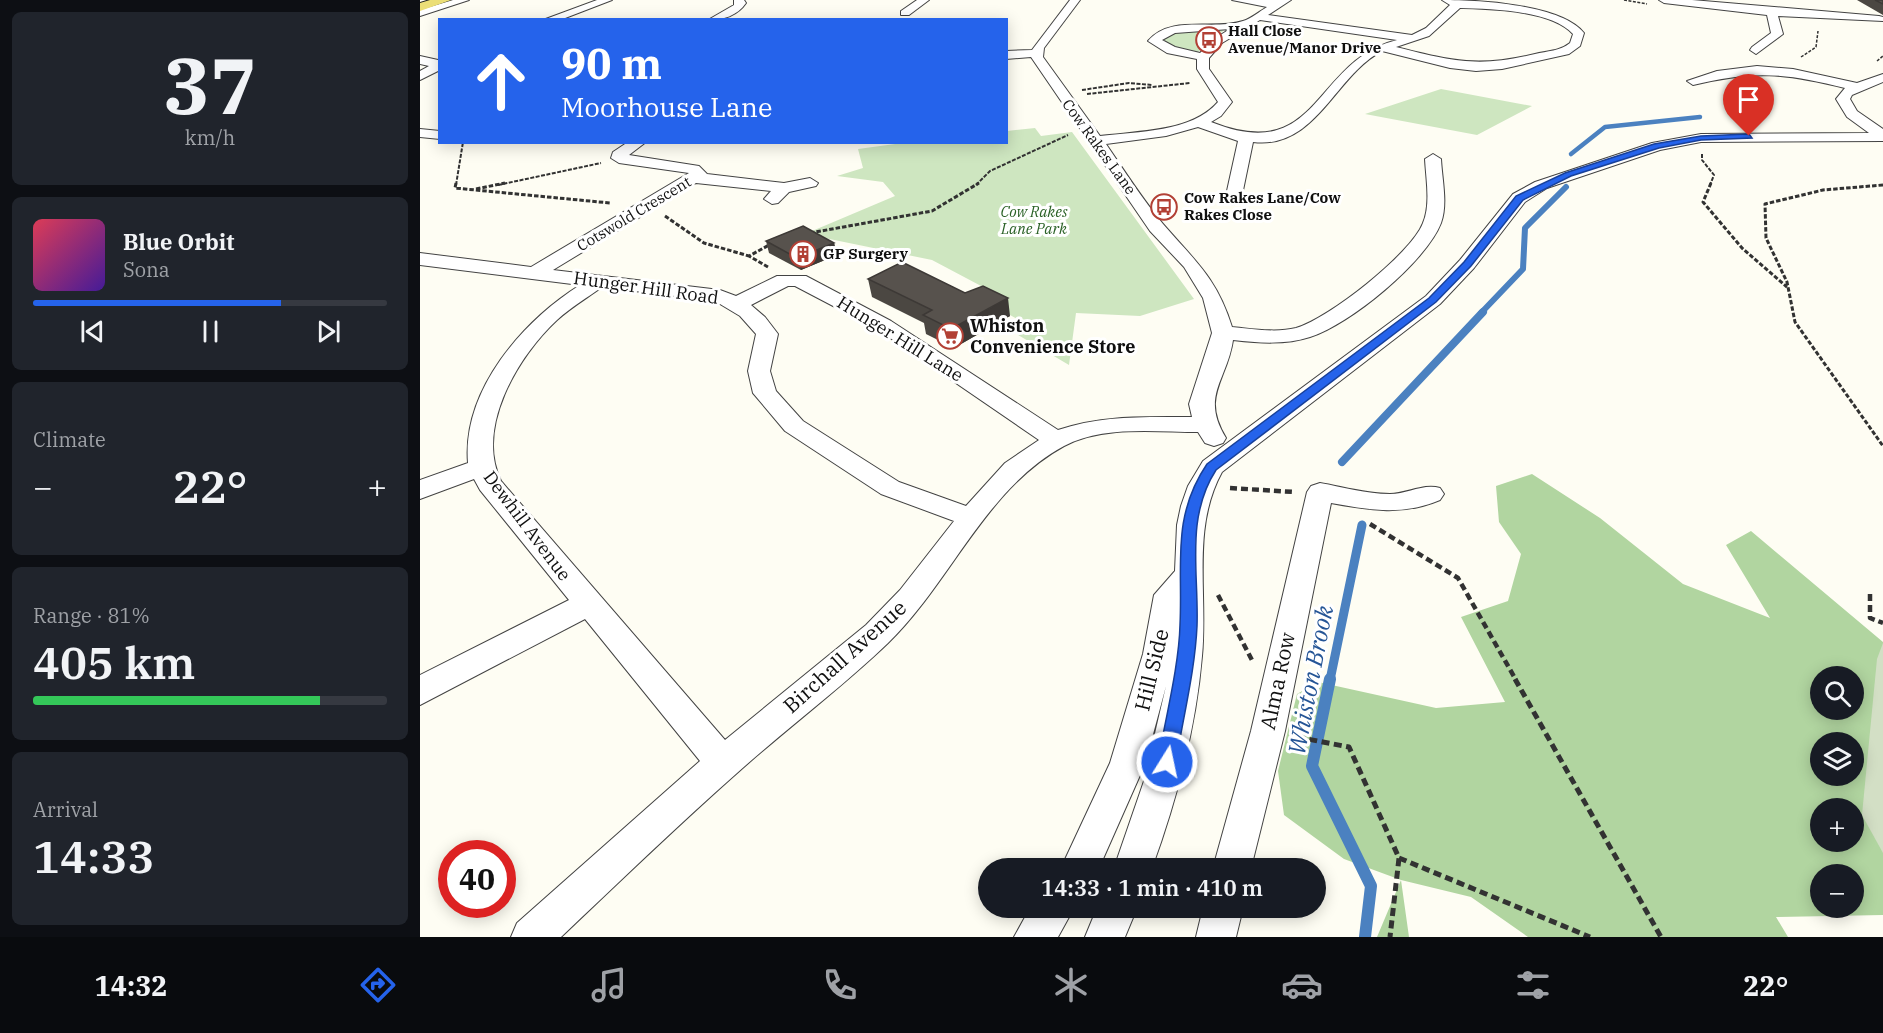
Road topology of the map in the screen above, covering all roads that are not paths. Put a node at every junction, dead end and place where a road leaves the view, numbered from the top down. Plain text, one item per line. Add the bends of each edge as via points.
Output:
1 (444, 0) edge
2 (464, 0) edge
3 (607, 0) edge
4 (739, 0) edge
5 (924, 0) edge
6 (1076, 0) edge
7 (1237, 0) edge
8 (1664, 0) edge
9 (1282, 2) edge
10 (1453, 3) edge
11 (1750, 5) edge
12 (420, 7) edge
13 (1860, 8) dead end
14 (420, 12) edge
15 (1772, 12) junction
16 (905, 13) dead end
17 (1258, 17) junction
18 (554, 18) edge
19 (716, 18) edge
20 (1882, 20) edge
21 (1243, 25) junction
22 (1412, 39) junction
23 (1386, 48) junction
24 (1756, 50) dead end
25 (1037, 53) junction
26 (1008, 55) edge
27 (438, 56) edge
28 (1203, 57) junction
29 (422, 60) edge
30 (420, 76) edge
31 (1883, 78) edge
32 (1693, 81) dead end
33 (1856, 87) junction
34 (1198, 122) junction
35 (420, 133) edge
36 (1090, 134) junction
37 (438, 135) edge
38 (1883, 136) edge
39 (1246, 138) junction
40 (635, 144) edge
41 (1433, 159) dead end
42 (695, 178) junction
43 (810, 183) dead end
44 (1233, 200) dead end
45 (420, 259) edge
46 (536, 272) junction
47 (600, 280) junction
48 (737, 304) junction
49 (1223, 333) junction
50 (1206, 425) junction
51 (1056, 440) junction
52 (1232, 450) junction
53 (481, 467) junction
54 (420, 490) edge
55 (1431, 494) dead end
56 (973, 518) junction
57 (1201, 583) junction
58 (587, 604) junction
59 (420, 691) edge
60 (723, 763) junction
61 (1085, 858) edge
62 (1136, 858) edge
63 (1235, 858) edge
64 (1047, 918) edge
65 (1113, 918) edge
66 (1221, 918) edge
67 (531, 937) edge
68 (1034, 937) edge
69 (1105, 937) edge
70 (1216, 937) edge

1 - 12 main road
2 - 14 street
3 - 18 street
4 - 19 street via 738,7
5 - 16 street
6 - 25 street
7 - 9 street
8 - 11 street
9 - 17 street
10 - 22 street via 1433,28
10 - 23 street via 1552,16 1570,24 1578,40 1558,53 1481,67 1452,65
11 - 15 street
13 - 20 street
15 - 20 street
15 - 24 street via 1777,34
17 - 21 street
17 - 22 street
21 - 28 street via 1218,41
21 - 28 street via 1174,30 1154,41 1171,50
22 - 23 street
23 - 39 street via 1365,57 1315,112 1291,132
25 - 26 street
25 - 36 street, Cow Rakes Lane via 1039,62
27 - 29 street
28 - 34 street via 1203,69 1225,102 1221,110
29 - 30 street via 436,66
31 - 33 street
32 - 33 street via 1733,70 1769,69
33 - 38 street via 1847,92 1845,106
34 - 36 street via 1162,132
34 - 39 street
35 - 37 street
36 - 49 street, Cow Rakes Lane via 1156,227 1191,264 1213,298
38 - 52 street via 1701,138 1657,146 1541,185 1519,198 1433,300
39 - 44 street
40 - 42 street, Cotswold Crescent via 622,151 619,158 693,169 699,174
41 - 49 street via 1432,225 1421,246 1383,281 1307,331 1269,336
42 - 43 street via 778,194
42 - 46 street, Cotswold Crescent
45 - 46 street, Hunger Hill Road
46 - 47 street, Hunger Hill Road
47 - 48 street, Hunger Hill Road via 720,296
47 - 53 street, Dewhill Avenue via 543,322 502,378 480,444
48 - 51 street, Hunger Hill Lane via 784,280 800,280 884,325
48 - 56 street, Hunger Hill Road via 755,317 767,334 759,371 765,393 794,426 890,488
49 - 50 street via 1201,404
50 - 51 street, Birchall Avenue via 1113,426 1080,431
50 - 52 street via 1211,436
51 - 56 street, Birchall Avenue via 1014,469
52 - 57 street via 1212,467 1199,486 1186,541
53 - 54 street
53 - 58 street, Dewhill Avenue via 489,484
55 - 63 street, Alma Row via 1399,505 1320,492
56 - 60 street, Birchall Avenue via 911,597 876,634
57 - 61 street, Hill Side via 1169,595 1159,654 1127,764
57 - 62 street via 1189,626 1167,762
58 - 59 street
58 - 60 street, Dewhill Avenue
60 - 67 street, Birchall Avenue
64 - 68 street
65 - 69 street
66 - 70 street

